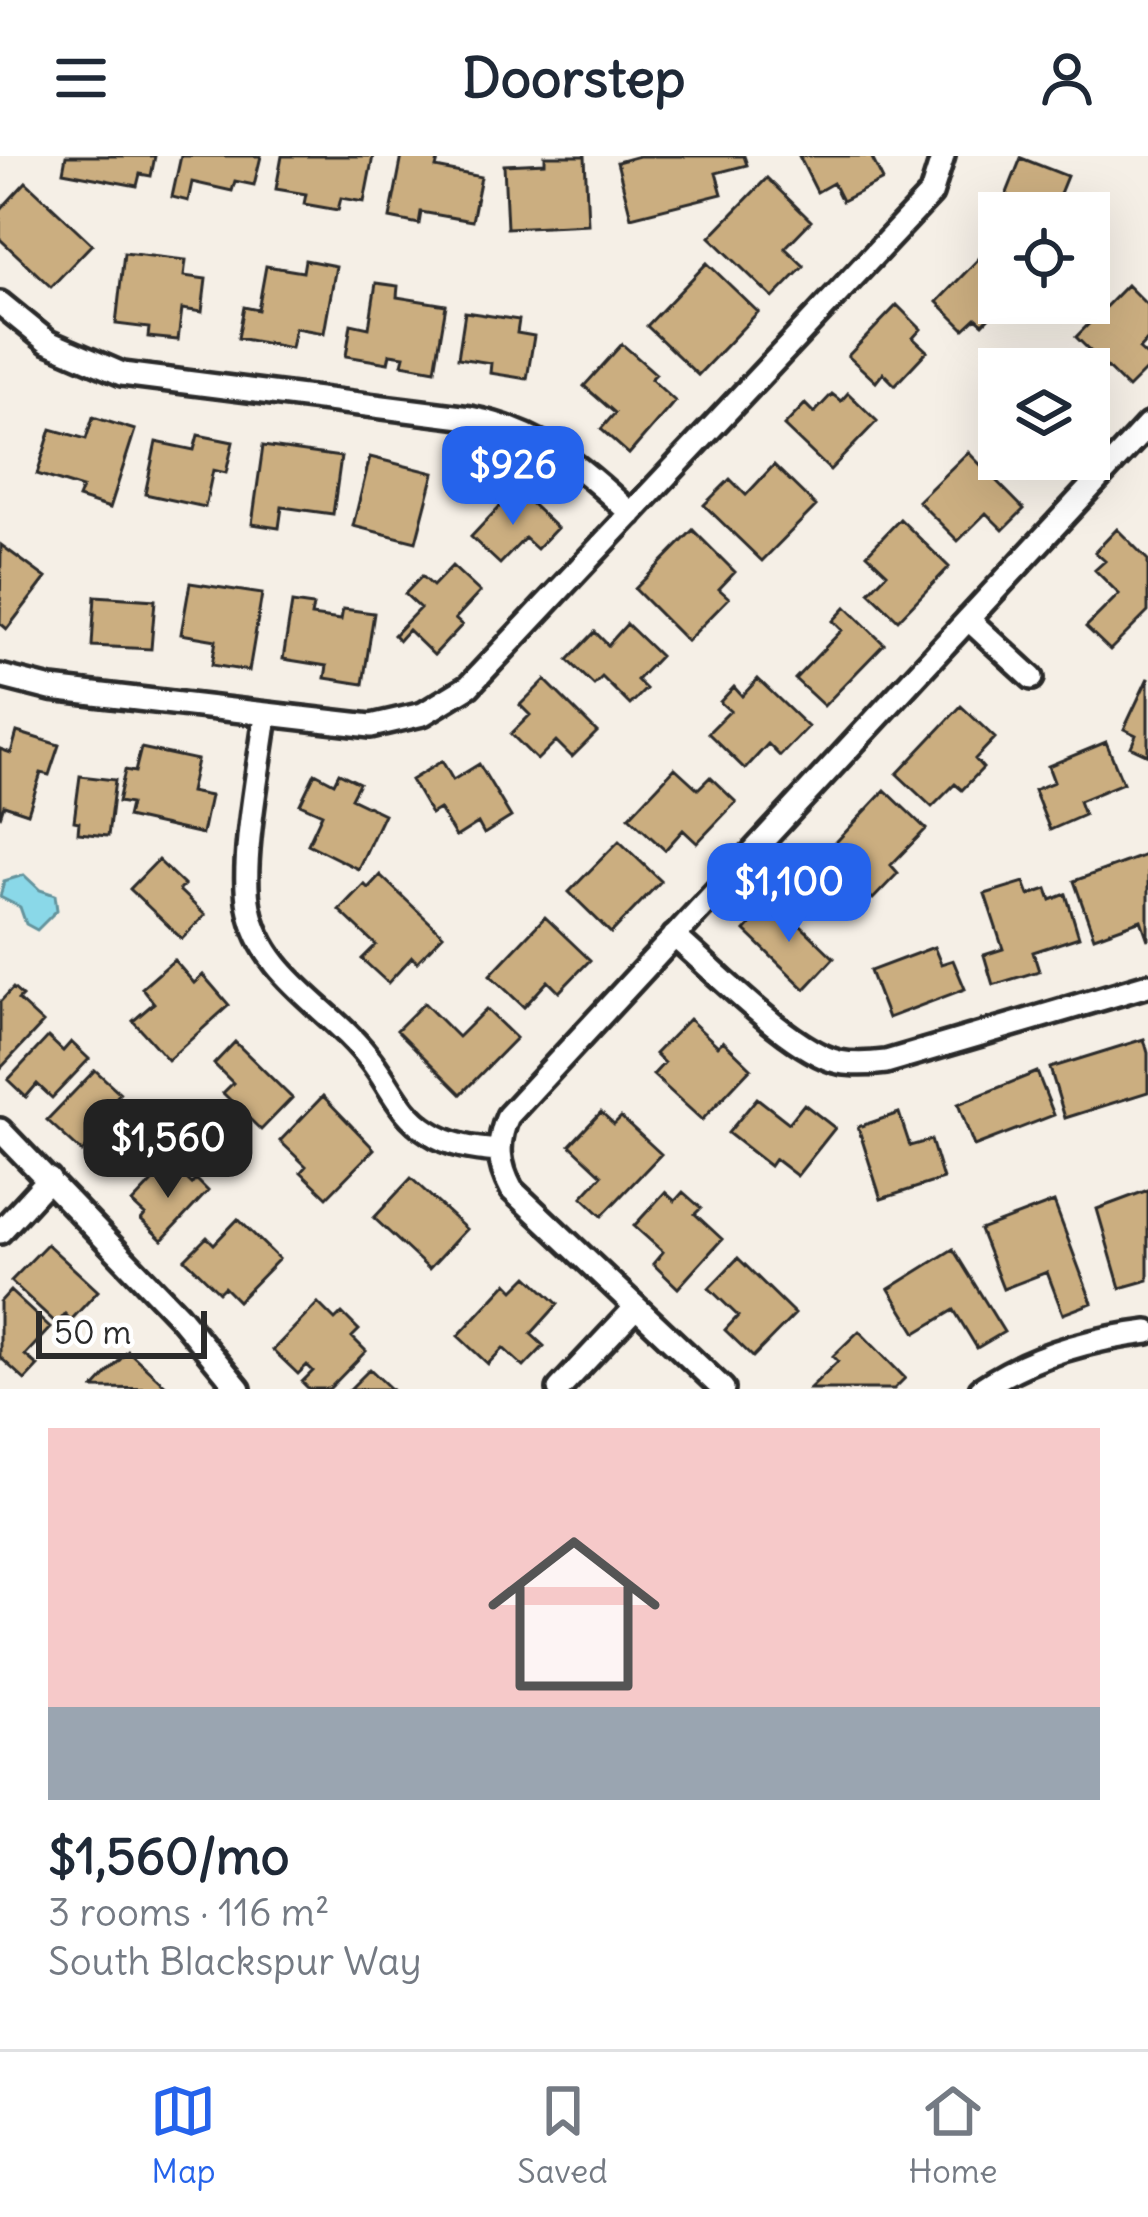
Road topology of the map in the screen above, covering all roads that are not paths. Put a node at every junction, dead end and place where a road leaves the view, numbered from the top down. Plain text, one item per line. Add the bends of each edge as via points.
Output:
1 (943, 156) edge
2 (0, 303) edge
3 (1148, 425) edge
4 (631, 514) junction
5 (968, 619) junction
6 (0, 676) edge
7 (1032, 678) dead end
8 (266, 715) junction
9 (674, 935) junction
10 (1148, 985) edge
11 (0, 1130) edge
12 (499, 1151) junction
13 (49, 1179) junction
14 (0, 1232) edge
15 (636, 1307) junction
16 (1148, 1332) edge
17 (233, 1387) edge
18 (559, 1389) edge
19 (723, 1389) edge
20 (981, 1389) edge

1 - 4 street via 931,194
2 - 4 street via 48,342 122,374 521,431 568,457
3 - 5 street
4 - 8 street via 469,686 440,706 371,726
5 - 7 street
5 - 9 street
6 - 8 street
8 - 12 street via 247,881 268,955 358,1045 413,1121 447,1142
9 - 10 street via 791,1036 838,1061 886,1062
9 - 12 street via 517,1104
11 - 13 street
12 - 15 street via 512,1190
13 - 14 street
13 - 17 street via 178,1315
15 - 18 street
15 - 19 street
16 - 20 street via 1078,1345

